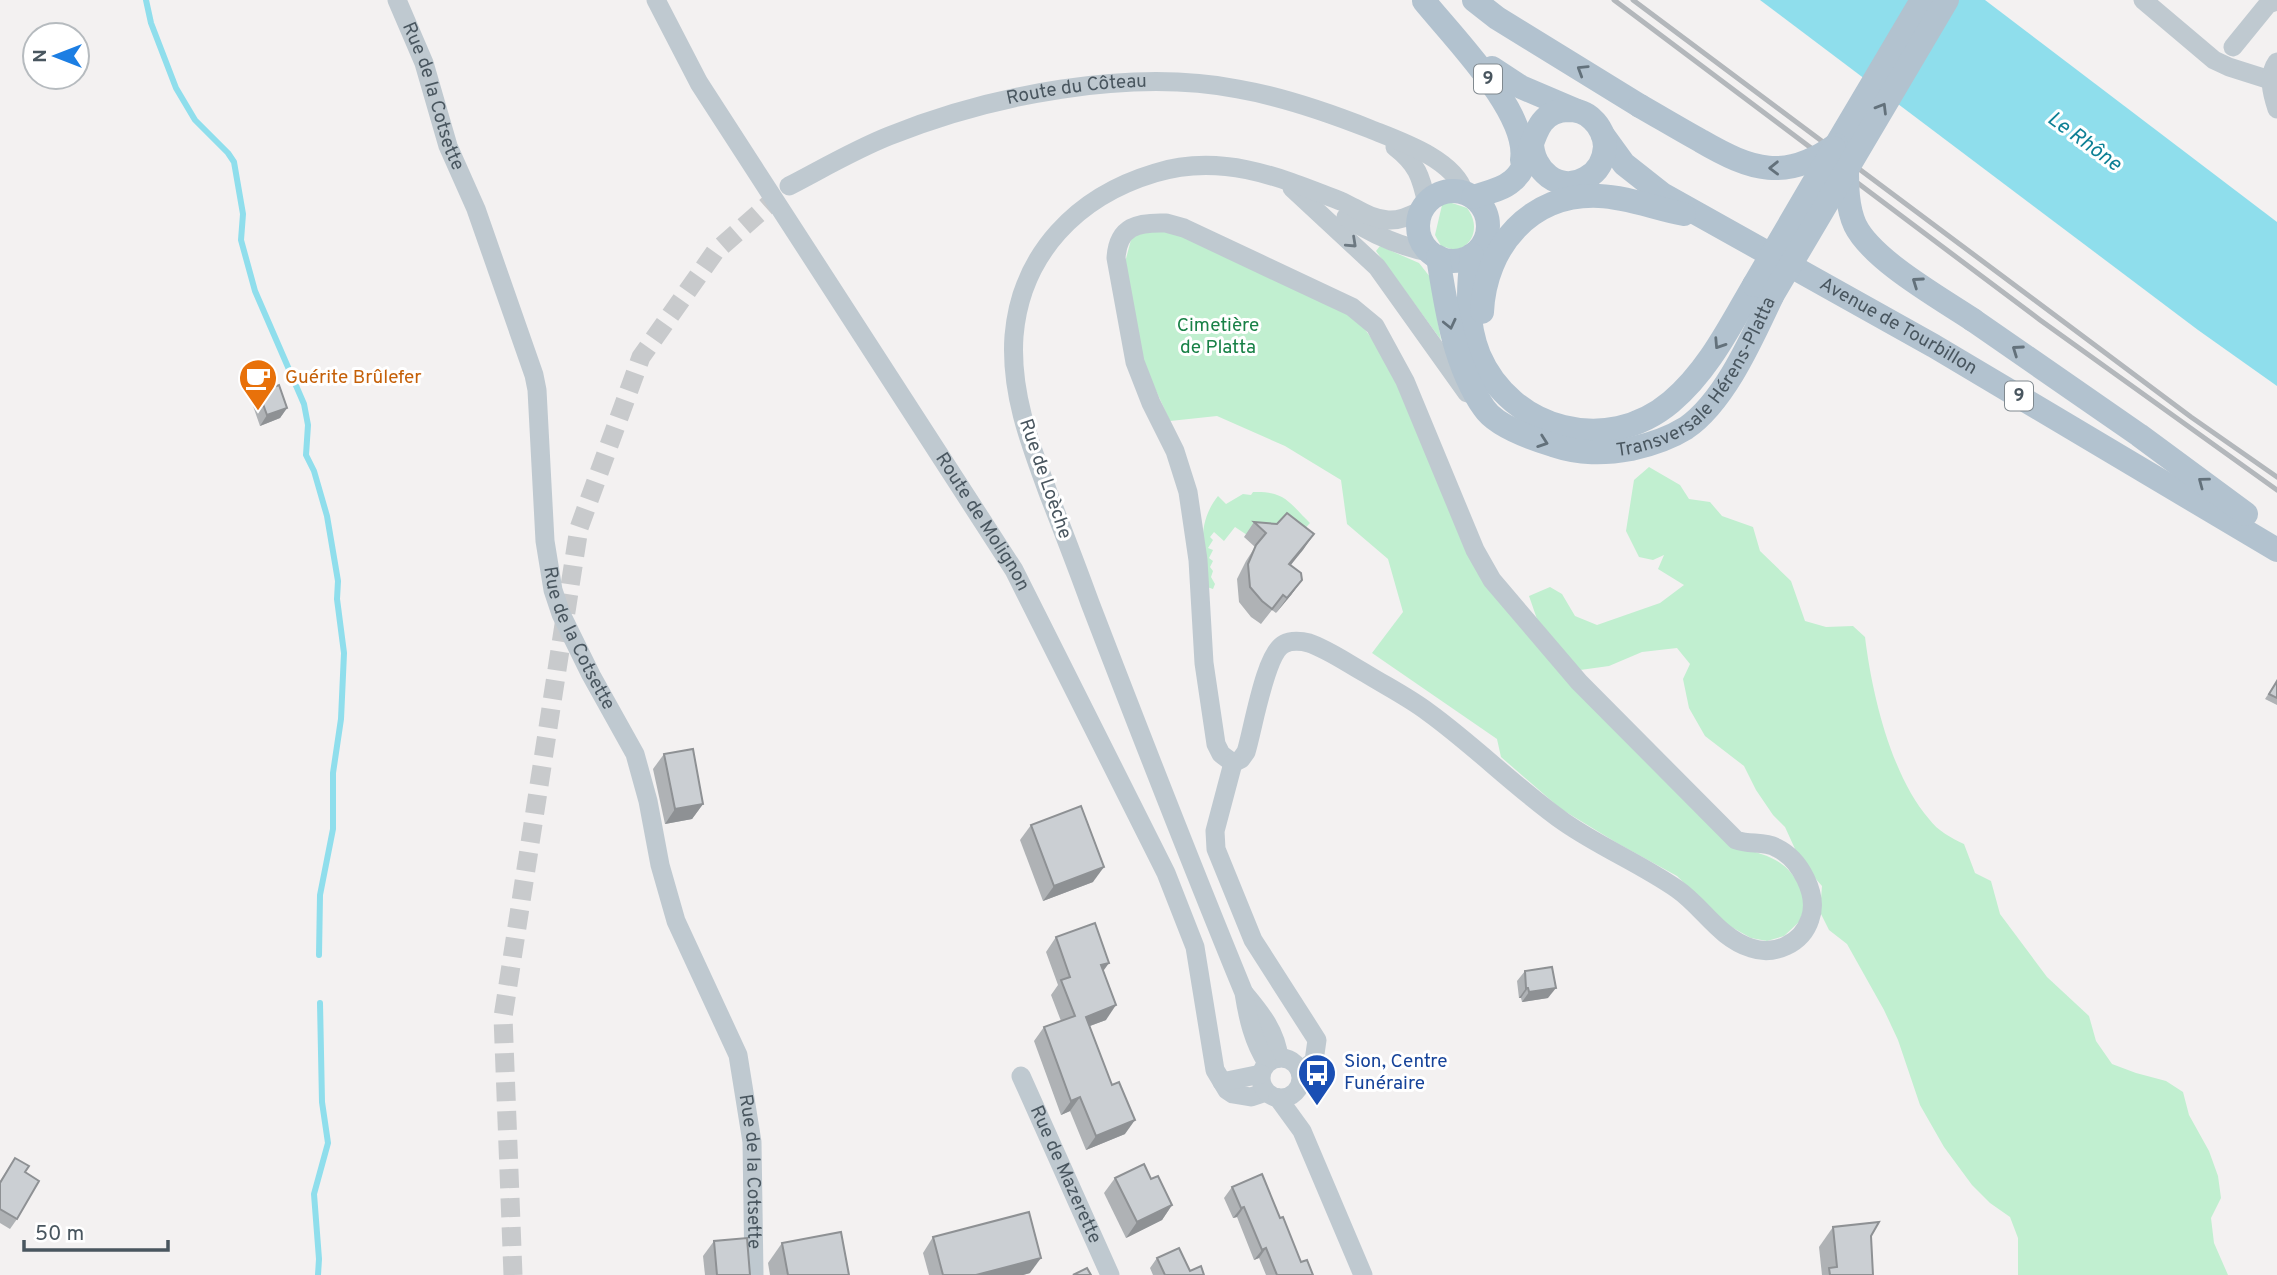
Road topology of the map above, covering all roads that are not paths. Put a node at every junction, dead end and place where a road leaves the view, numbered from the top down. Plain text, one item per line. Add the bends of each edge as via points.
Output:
1 (397, 0) edge
2 (656, 0) edge
3 (1424, 0) edge
4 (1474, 0) edge
5 (1922, 0) edge
6 (1947, 0) edge
7 (2147, 1) edge
8 (2277, 1) edge
9 (2233, 47) dead end
10 (1492, 68) junction
11 (2274, 71) edge
12 (2277, 110) edge
13 (1577, 111) junction
14 (1374, 131) junction
15 (1603, 135) junction
16 (1533, 141) junction
17 (1842, 155) junction
18 (1521, 170) junction
19 (1284, 180) junction
20 (1572, 182) junction
21 (789, 186) tunnel mouth
22 (1662, 194) junction
23 (1322, 195) junction
24 (1468, 195) junction
25 (1424, 207) junction
26 (1709, 219) junction
27 (1479, 245) junction
28 (1435, 255) junction
29 (1763, 291) junction
30 (1485, 410) junction
31 (1525, 411) junction
32 (2277, 537) edge
33 (2277, 550) edge
34 (1233, 763) junction
35 (1021, 1076) dead end
36 (1279, 1076) junction
37 (754, 1275) edge
38 (1110, 1275) edge
39 (1363, 1275) edge

1 - 37 street, Rue de la Cotsette via 424,63 443,132 476,209 534,375 545,548 553,590 591,675 635,754 676,921 738,1055 752,1142
2 - 36 street, Route de Molignon via 699,83 1014,570 1171,886 1195,947 1215,1070 1227,1090 1251,1097
3 - 10 main road, 9
3 - 18 main road, 9 via 1507,105 1522,138
17 -> 4 main road, bridge via 1770,169 1732,159
5 - 17 main road, Transversale Hérens-Platta
17 -> 6 main road, Transversale Hérens-Platta, bridge
7 - 11 street via 2214,60 2229,67
8 - 9 street via 2269,4
10 - 13 main road, 9 via 1521,87
10 - 16 main road, 9 via 1516,101
11 - 12 street
13 - 15 main road via 1594,121
13 - 16 main road via 1551,114
14 - 21 street, Route du Côteau via 1307,104 1236,88 1169,82 1087,85 1002,100 931,121 888,136
14 - 24 street, Route du Côteau via 1441,164 1454,173
14 - 25 street, Route du Côteau via 1418,170
15 - 20 main road via 1600,164 1590,176
15 - 22 main road, Avenue de Tourbillon / 9 via 1624,164
16 - 18 main road
16 - 20 main road via 1541,171 1553,179
17 - 29 main road, Transversale Hérens-Platta, bridge
32 -> 17 main road, bridge via 1868,244 1850,210
18 - 24 main road via 1507,185
19 - 23 street, Rue de Loèche
19 -> 30 street via 1377,267 1452,374
19 - 36 street, Rue de Loèche via 1248,168 1207,164 1161,171 1117,186 1080,210 1035,263 1014,335 1017,390 1033,452 1244,993 1259,1050
20 - 22 main road, Avenue de Tourbillon / 9
20 - 27 main road via 1525,205
22 - 26 main road, Avenue de Tourbillon / 9
23 - 25 street, Rue de Loèche via 1371,217 1390,220
23 - 28 street, Rue de Loèche via 1334,209 1376,235
24 - 25 main road via 1444,192
24 - 27 main road via 1486,214
25 - 28 main road via 1420,236
26 - 31 main road via 1615,198 1584,197 1541,210 1511,233 1489,270 1482,313 1495,366
26 - 33 main road, Avenue de Tourbillon / 9 via 1934,346
27 - 28 main road via 1453,260
27 - 31 main road, Transversale Hérens-Platta via 1468,292 1474,340 1489,375
28 -> 30 main road via 1455,344
30 -> 29 main road, Transversale Hérens-Platta via 1531,438 1579,453 1648,445 1686,428 1719,395 1747,349
29 -> 31 main road, Transversale Hérens-Platta via 1699,374 1669,404 1634,424 1576,429 1556,426
34 - 34 street via 1247,752 1273,655 1286,642 1302,641 1428,712 1588,838 1677,889 1738,943 1759,951 1785,947 1805,931 1812,913 1804,876 1786,854 1769,845 1736,840 1579,682 1497,587 1475,550 1405,381 1375,327 1339,300 1184,228 1144,224 1123,234 1116,258 1141,378 1175,451 1188,492 1216,744
34 - 36 street via 1215,831 1216,849 1253,940 1317,1040 1315,1046 1303,1048
35 - 38 street, Rue de Mazerette
36 - 39 street, Rue de Loèche

